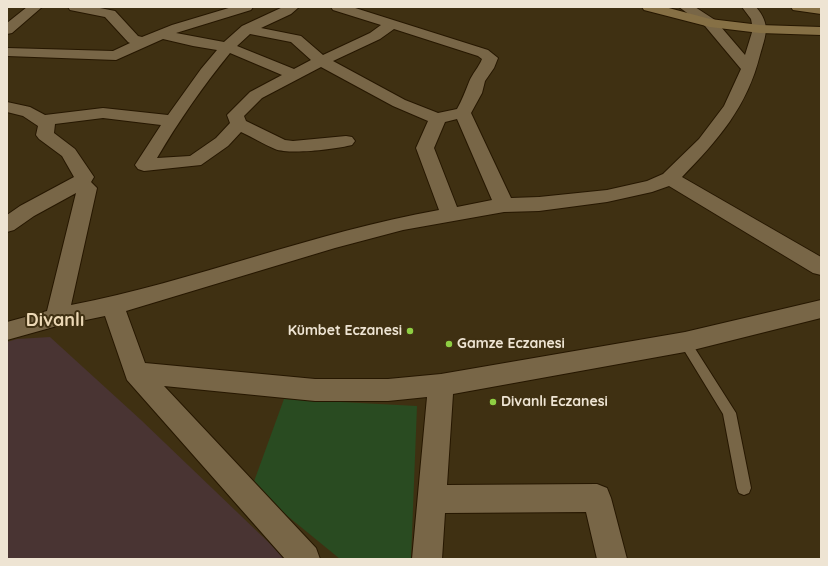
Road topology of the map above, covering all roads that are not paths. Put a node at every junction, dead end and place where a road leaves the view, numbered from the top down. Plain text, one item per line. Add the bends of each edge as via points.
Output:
1 (36, 7) edge
2 (75, 7) edge
3 (199, 7) edge
4 (292, 7) edge
5 (338, 7) edge
6 (649, 7) edge
7 (686, 7) edge
8 (749, 7) edge
9 (798, 7) edge
10 (237, 10) edge
11 (821, 10) edge
12 (268, 19) junction
13 (710, 23) junction
14 (392, 24) junction
15 (247, 28) junction
16 (760, 29) junction
17 (7, 30) edge
18 (821, 31) edge
19 (162, 34) junction
20 (143, 42) junction
21 (227, 47) junction
22 (7, 52) edge
23 (321, 61) junction
24 (749, 69) junction
25 (296, 75) junction
26 (7, 107) edge
27 (463, 113) junction
28 (438, 118) junction
29 (42, 120) junction
30 (174, 121) junction
31 (239, 124) junction
32 (346, 141) dead end
33 (670, 178) junction
34 (79, 184) junction
35 (504, 205) junction
36 (450, 214) junction
37 (8, 224) edge
38 (821, 267) edge
39 (113, 306) junction
40 (821, 309) edge
41 (57, 317) junction
42 (7, 331) edge
43 (685, 342) junction
44 (136, 373) junction
45 (441, 385) junction
46 (744, 488) dead end
47 (433, 499) junction
48 (305, 559) edge
49 (427, 559) edge
50 (612, 559) edge

1 - 17 street
2 - 20 street via 110,14 132,39
3 - 10 street
4 - 12 street
5 - 14 street
6 - 13 main road
7 - 13 street
8 - 16 street via 758,18
9 - 11 main road
10 - 12 street
10 - 19 street
12 - 15 street
13 - 16 main road
13 - 24 street
14 - 23 street via 375,36
14 - 27 street via 483,53 490,58
15 - 21 street
15 - 23 street via 296,39
16 - 18 main road
16 - 24 street
19 - 20 street
19 - 21 street
20 - 22 street via 116,56
21 - 25 street
21 - 30 street via 206,72
23 - 25 street
23 - 28 street via 399,103
24 - 33 street via 732,107 705,143
25 - 31 street via 256,95 235,115
26 - 29 street via 26,110
27 - 28 street
27 - 35 street
28 - 36 street via 425,148
29 - 30 street via 103,113
29 - 34 street via 47,125 45,136 69,153 85,177
30 - 31 street via 162,135 144,165 195,161 222,142
31 - 32 street via 280,145
33 - 35 street via 652,186 607,196 539,204
33 - 38 street
34 - 37 street via 27,211
34 - 41 street via 88,188
35 - 36 street
36 - 39 street via 334,241
39 - 41 street
39 - 44 street
40 - 43 street
41 - 42 street
43 - 45 street
43 - 46 lane via 729,413
44 - 45 street via 315,390 388,390
44 - 48 street
45 - 47 street
47 - 49 street
47 - 50 street via 597,498

